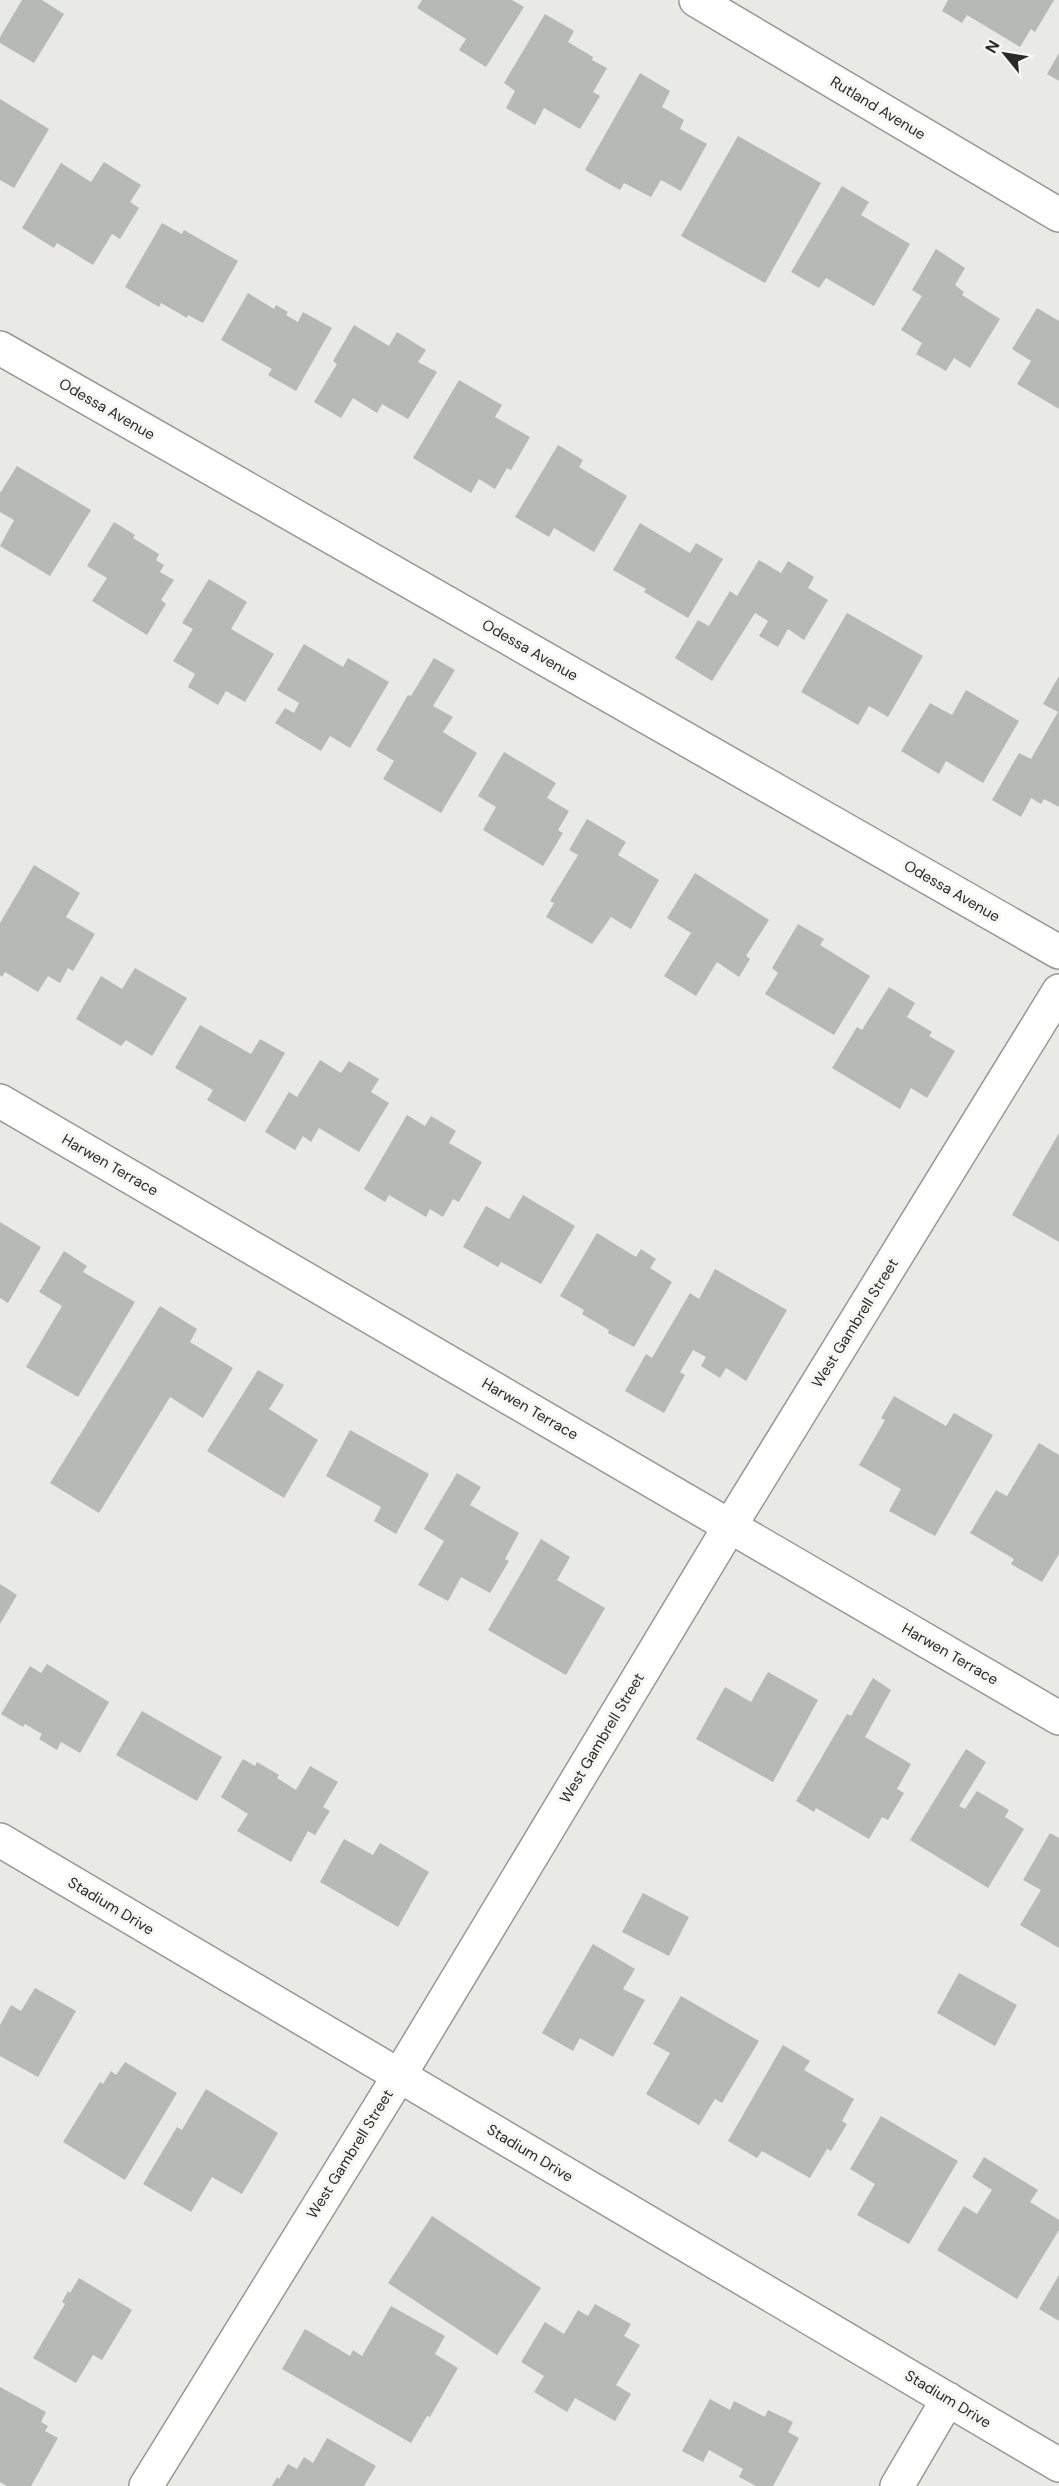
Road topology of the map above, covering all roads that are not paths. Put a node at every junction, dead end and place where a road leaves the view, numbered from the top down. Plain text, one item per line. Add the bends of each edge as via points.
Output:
1 (696, 0) edge
2 (1059, 215) edge
3 (0, 348) edge
4 (1059, 952) edge
5 (1059, 991) edge
6 (0, 1101) edge
7 (730, 1526) junction
8 (1059, 1718) edge
9 (0, 1840) edge
10 (399, 2076) junction
11 (948, 2399) junction
12 (1059, 2465) edge
13 (146, 2486) edge
14 (897, 2486) edge

1 - 2 street, Rutland Avenue
3 - 4 street, Odessa Avenue
5 - 7 street, West Gambrell Street
6 - 7 street, Harwen Terrace
7 - 8 street, Harwen Terrace
7 - 10 street, West Gambrell Street
9 - 10 street, Stadium Drive
10 - 11 street, Stadium Drive
10 - 13 street, West Gambrell Street
11 - 12 street, Stadium Drive
11 - 14 street

